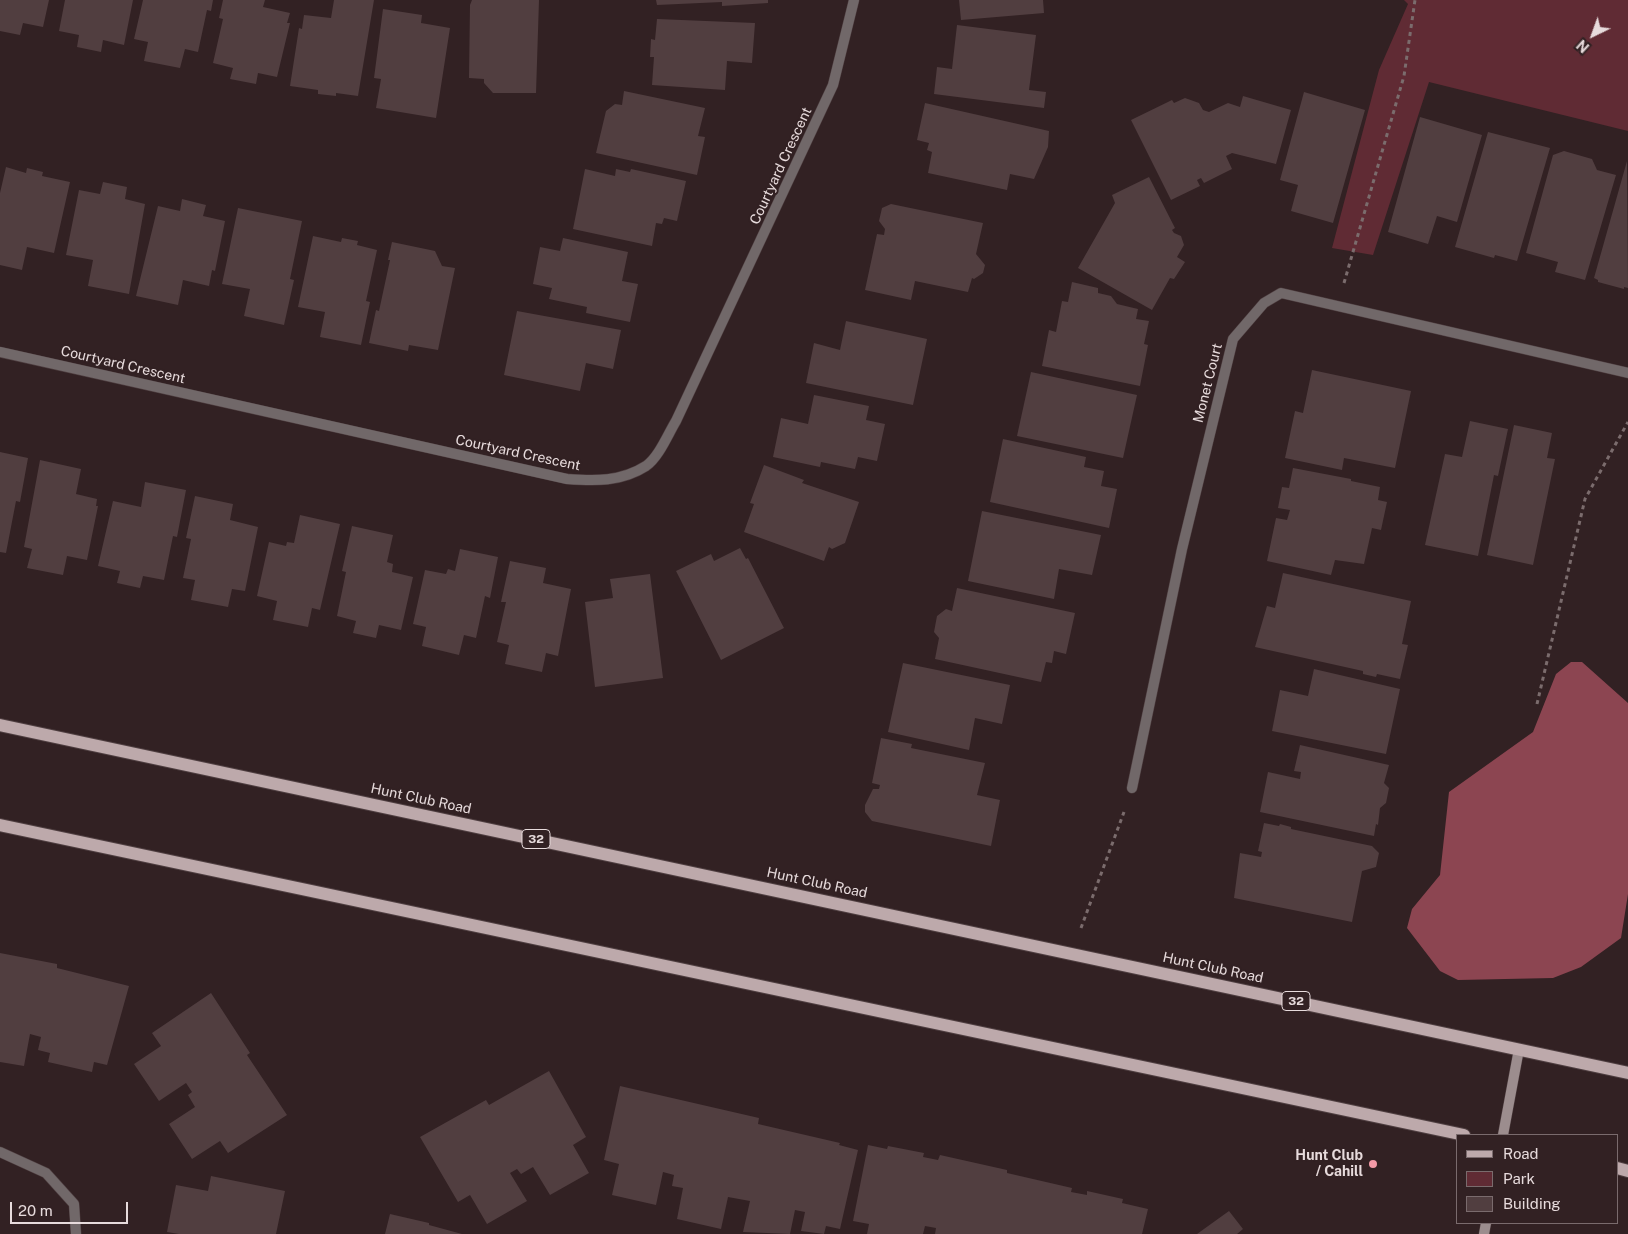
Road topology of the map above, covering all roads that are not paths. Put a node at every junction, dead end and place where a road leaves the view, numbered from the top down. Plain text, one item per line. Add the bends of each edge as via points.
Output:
1 (854, 0) edge
2 (0, 352) edge
3 (1628, 373) edge
4 (0, 725) edge
5 (1132, 788) road end
6 (0, 825) edge
7 (1519, 1049) junction
8 (1628, 1073) edge
9 (1459, 1134) edge
10 (1503, 1134) edge
11 (0, 1152) edge
12 (76, 1234) edge

1 - 2 street, Courtyard Crescent via 833,85 676,421 647,466 603,482 566,480
3 - 5 street, Monet Court via 1281,293 1264,303 1233,339 1182,549
4 - 7 main road, Hunt Club Road / 32
6 - 9 main road
7 - 8 main road, Hunt Club Road / 32
7 - 10 street
11 - 12 street via 46,1173 74,1204

